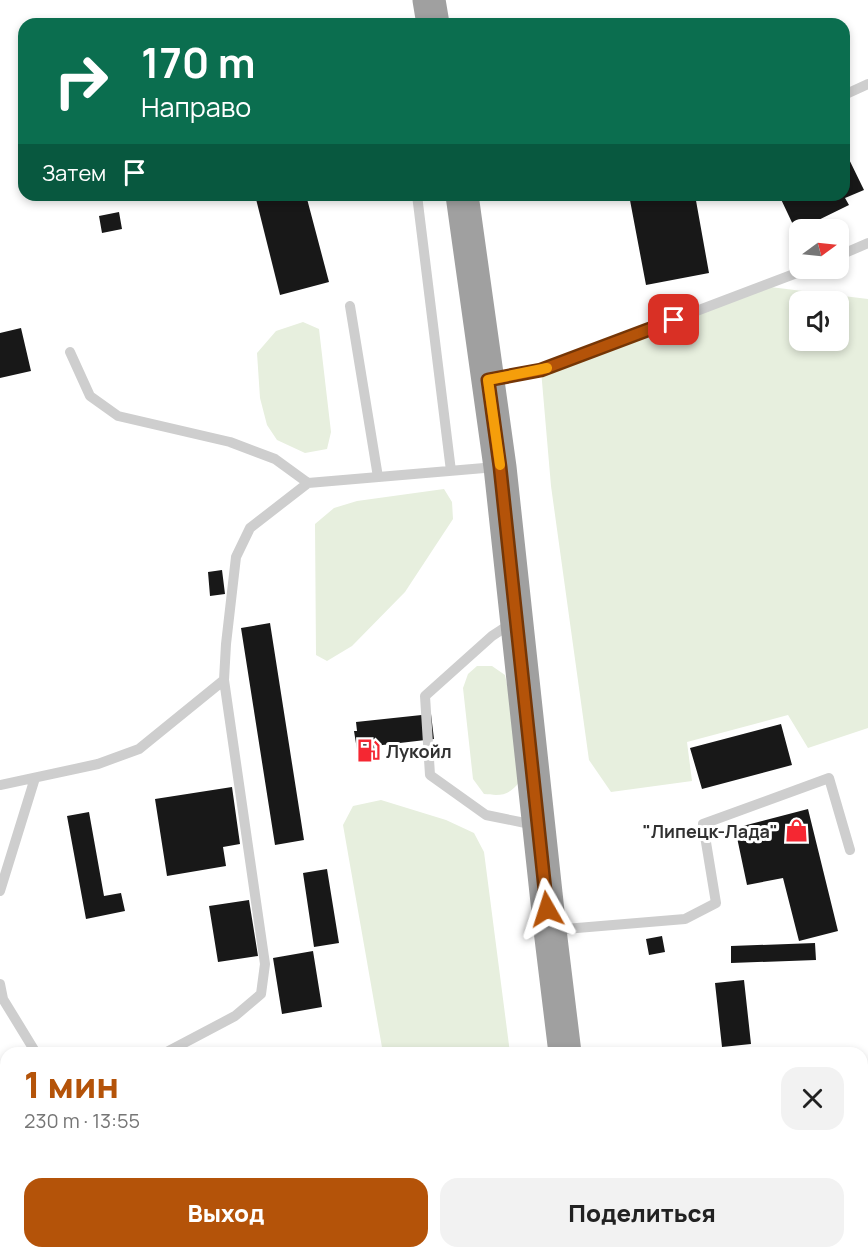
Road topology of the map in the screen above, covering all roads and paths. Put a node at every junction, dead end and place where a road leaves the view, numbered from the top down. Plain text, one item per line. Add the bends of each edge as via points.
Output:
1 (429, 0) edge
2 (432, 18) edge
3 (868, 84) edge
4 (850, 92) edge
5 (418, 201) edge
6 (463, 201) edge
7 (868, 243) edge
8 (849, 251) edge
9 (789, 276) edge
10 (350, 306) dead end
11 (70, 352) dead end
12 (488, 380) junction
13 (500, 467) junction
14 (451, 471) junction
15 (378, 477) junction
16 (308, 483) junction
17 (517, 619) junction
18 (225, 680) junction
19 (35, 777) junction
20 (0, 785) edge
21 (538, 826) junction
22 (850, 850) dead end
23 (0, 891) edge
24 (550, 930) junction
25 (0, 984) edge
26 (32, 1047) edge
27 (176, 1047) edge
28 (564, 1047) edge

1 - 2 highway
3 - 4 lane
5 - 14 lane
6 - 12 highway
7 - 8 lane
9 - 12 lane via 541,370
10 - 15 lane
11 - 16 lane via 90,396 118,416 230,442 275,459
12 - 13 highway
13 - 14 lane
13 - 17 highway
14 - 15 lane
15 - 16 lane
16 - 18 lane via 250,528 236,558
17 - 21 highway
17 - 21 lane via 492,636 425,696 430,775 486,815
18 - 19 lane via 139,749 98,764
18 - 27 lane via 265,964 261,994 235,1016
19 - 20 lane
19 - 23 lane
21 - 24 highway
22 - 24 lane via 829,778 703,824 716,903 685,919
24 - 28 highway
25 - 26 lane via 3,999

